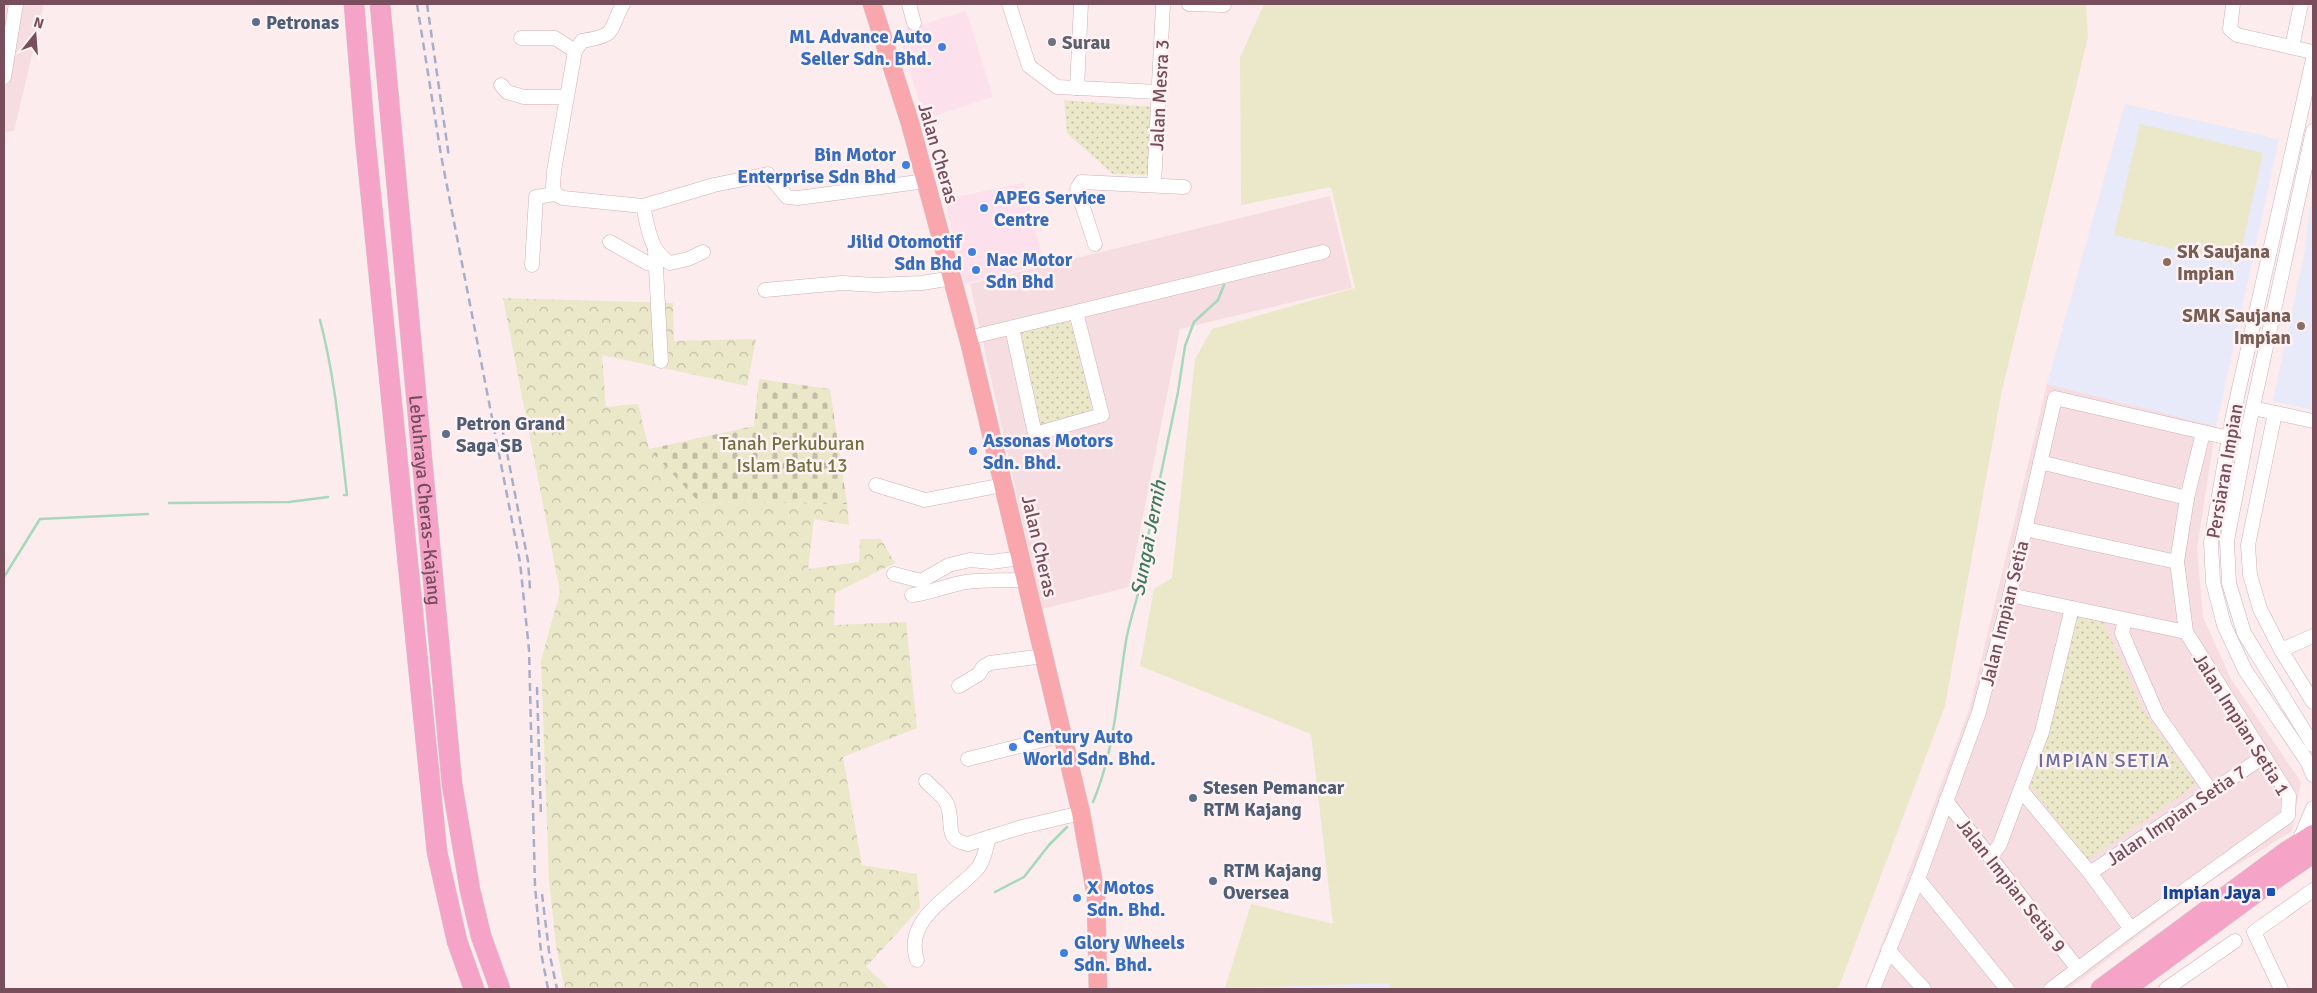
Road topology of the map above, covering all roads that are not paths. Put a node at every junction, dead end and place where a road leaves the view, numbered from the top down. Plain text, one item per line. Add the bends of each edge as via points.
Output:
1 (16, 4) edge
2 (354, 4) edge
3 (380, 4) edge
4 (623, 4) edge
5 (872, 4) edge
6 (909, 4) edge
7 (1009, 4) edge
8 (1081, 4) edge
9 (1163, 4) edge
10 (1188, 4) edge
11 (2233, 4) edge
12 (2301, 4) edge
13 (1224, 5) dead end
14 (914, 23) dead end
15 (521, 38) dead end
16 (2292, 47) junction
17 (574, 51) junction
18 (2313, 52) edge
19 (2313, 59) edge
20 (4, 77) edge
21 (502, 85) dead end
22 (1077, 88) junction
23 (1159, 92) junction
24 (565, 97) junction
25 (2313, 131) edge
26 (2294, 147) junction
27 (2311, 151) edge
28 (2313, 176) edge
29 (926, 181) junction
30 (1154, 185) junction
31 (1184, 187) dead end
32 (2301, 188) junction
33 (555, 194) junction
34 (643, 206) junction
35 (610, 242) dead end
36 (1095, 244) dead end
37 (655, 250) junction
38 (703, 252) dead end
39 (1323, 252) dead end
40 (656, 264) junction
41 (532, 265) dead end
42 (952, 278) junction
43 (765, 290) dead end
44 (1076, 312) junction
45 (1012, 328) junction
46 (968, 338) junction
47 (661, 361) dead end
48 (2253, 408) junction
49 (2275, 413) junction
50 (2313, 421) edge
51 (2203, 433) junction
52 (2229, 438) junction
53 (2040, 462) junction
54 (876, 485) dead end
55 (1003, 485) junction
56 (2187, 498) junction
57 (2217, 506) junction
58 (2233, 509) junction
59 (2025, 529) junction
60 (1021, 558) junction
61 (2177, 562) junction
62 (894, 574) dead end
63 (1026, 580) junction
64 (912, 595) dead end
65 (2010, 595) junction
66 (2072, 608) junction
67 (2125, 620) junction
68 (2186, 632) junction
69 (2313, 636) edge
70 (2281, 650) junction
71 (1044, 656) junction
72 (959, 686) dead end
73 (2313, 702) edge
74 (1063, 735) junction
75 (2313, 745) edge
76 (2263, 756) junction
77 (968, 758) dead end
78 (2313, 775) edge
79 (926, 781) dead end
80 (2021, 790) junction
81 (2211, 791) junction
82 (1946, 800) junction
83 (2313, 808) edge
84 (1081, 813) junction
85 (989, 837) junction
86 (2308, 844) edge
87 (1991, 857) junction
88 (2090, 873) junction
89 (1918, 879) junction
90 (2313, 890) edge
91 (2130, 929) junction
92 (2235, 941) dead end
93 (1888, 950) junction
94 (917, 960) dead end
95 (2078, 969) junction
96 (474, 989) edge
97 (500, 989) edge
98 (1098, 989) edge
99 (1873, 989) edge
100 (1924, 989) edge
101 (2007, 989) edge
102 (2051, 989) edge
103 (2101, 989) edge
104 (2125, 989) edge
105 (2166, 989) edge
106 (2281, 989) edge

1 - 20 street
2 - 96 highway, Lebuhraya Cheras–Kajang via 437,852 457,941
3 - 97 highway, Lebuhraya Cheras–Kajang via 452,784 470,890 481,936
4 - 17 street via 612,30 605,37 582,41
5 - 29 main road, Jalan Cheras
6 - 14 street
7 - 22 street via 1029,66 1057,87
8 - 22 street
9 - 23 street, Jalan Mesra 3
10 - 13 street
11 - 16 street via 2230,29 2237,35
12 - 16 street
15 - 17 street via 556,38
16 - 18 street
17 - 24 street
19 - 26 street, Persiaran Impian
21 - 24 street via 507,92 524,97
22 - 23 street
23 - 30 street, Jalan Mesra 3
24 - 33 street via 552,186
25 - 27 street, Persiaran Impian
26 - 27 street
26 - 52 street, Persiaran Impian
27 - 32 street, Persiaran Impian
28 - 32 street
29 - 34 street via 798,198 787,197 768,174 714,185
29 - 42 main road, Jalan Cheras
30 - 31 street
30 - 36 street via 1078,184
32 - 48 street, Persiaran Impian
33 - 34 street via 563,198
33 - 41 street via 536,197
34 - 37 street
35 - 40 street via 647,263
37 - 38 street via 670,263
37 - 40 street
39 - 44 street
40 - 47 street
42 - 43 street
42 - 46 main road, Jalan Cheras
44 - 45 street
44 - 45 street via 1102,415 1035,434
45 - 46 street
46 - 55 main road, Jalan Cheras
48 - 49 street
48 - 58 street, Persiaran Impian
49 - 50 street
49 - 70 street via 2248,545 2250,575 2260,610
51 - 52 street, Jalan Impian Setia
51 - 53 street, Jalan Impian Setia via 2055,398
51 - 56 street, Jalan Impian Setia 1
52 - 57 street, Persiaran Impian
53 - 56 street
53 - 59 street, Jalan Impian Setia
54 - 55 street via 925,500
55 - 60 main road, Jalan Cheras
56 - 61 street, Jalan Impian Setia 1
57 - 58 street
57 - 78 street, Persiaran Impian via 2211,542 2213,582 2224,625 2245,670 2307,761
58 - 75 street, Persiaran Impian via 2227,542 2228,583 2244,633
59 - 61 street
59 - 65 street, Jalan Impian Setia
60 - 62 street via 949,564 921,580
60 - 63 main road, Jalan Cheras
61 - 68 street, Jalan Impian Setia 1
63 - 64 street via 968,582
63 - 71 main road, Jalan Cheras
65 - 66 street
65 - 82 street, Jalan Impian Setia via 1979,712
66 - 67 street
66 - 80 street via 2042,732
67 - 68 street
67 - 81 street via 2122,633 2157,714
68 - 76 street, Jalan Impian Setia 1
69 - 70 street
70 - 73 street
71 - 72 street via 990,663
71 - 74 main road, Jalan Cheras
74 - 77 street
74 - 84 main road, Jalan Cheras
76 - 81 street, Jalan Impian Setia 7
76 - 91 street, Jalan Impian Setia 1 via 2290,796 2288,816
79 - 85 street via 947,804 955,840 968,844
80 - 87 street via 2000,844
80 - 88 street
81 - 88 street, Jalan Impian Setia 7
82 - 87 street, Jalan Impian Setia 9
82 - 89 street, Jalan Impian Setia
83 - 86 street via 2307,827
84 - 85 street
84 - 98 main road, Jalan Cheras via 1096,896
85 - 94 street via 978,868 922,921 914,950
86 - 103 highway
86 - 104 highway via 2266,885
87 - 95 street, Jalan Impian Setia 9
88 - 91 street
89 - 93 street, Jalan Impian Setia
89 - 101 street
90 - 106 street via 2254,932
91 - 95 street, Jalan Impian Setia 1
92 - 105 street
93 - 99 street, Jalan Impian Setia
93 - 100 street
95 - 102 street, Jalan Impian Setia 1

